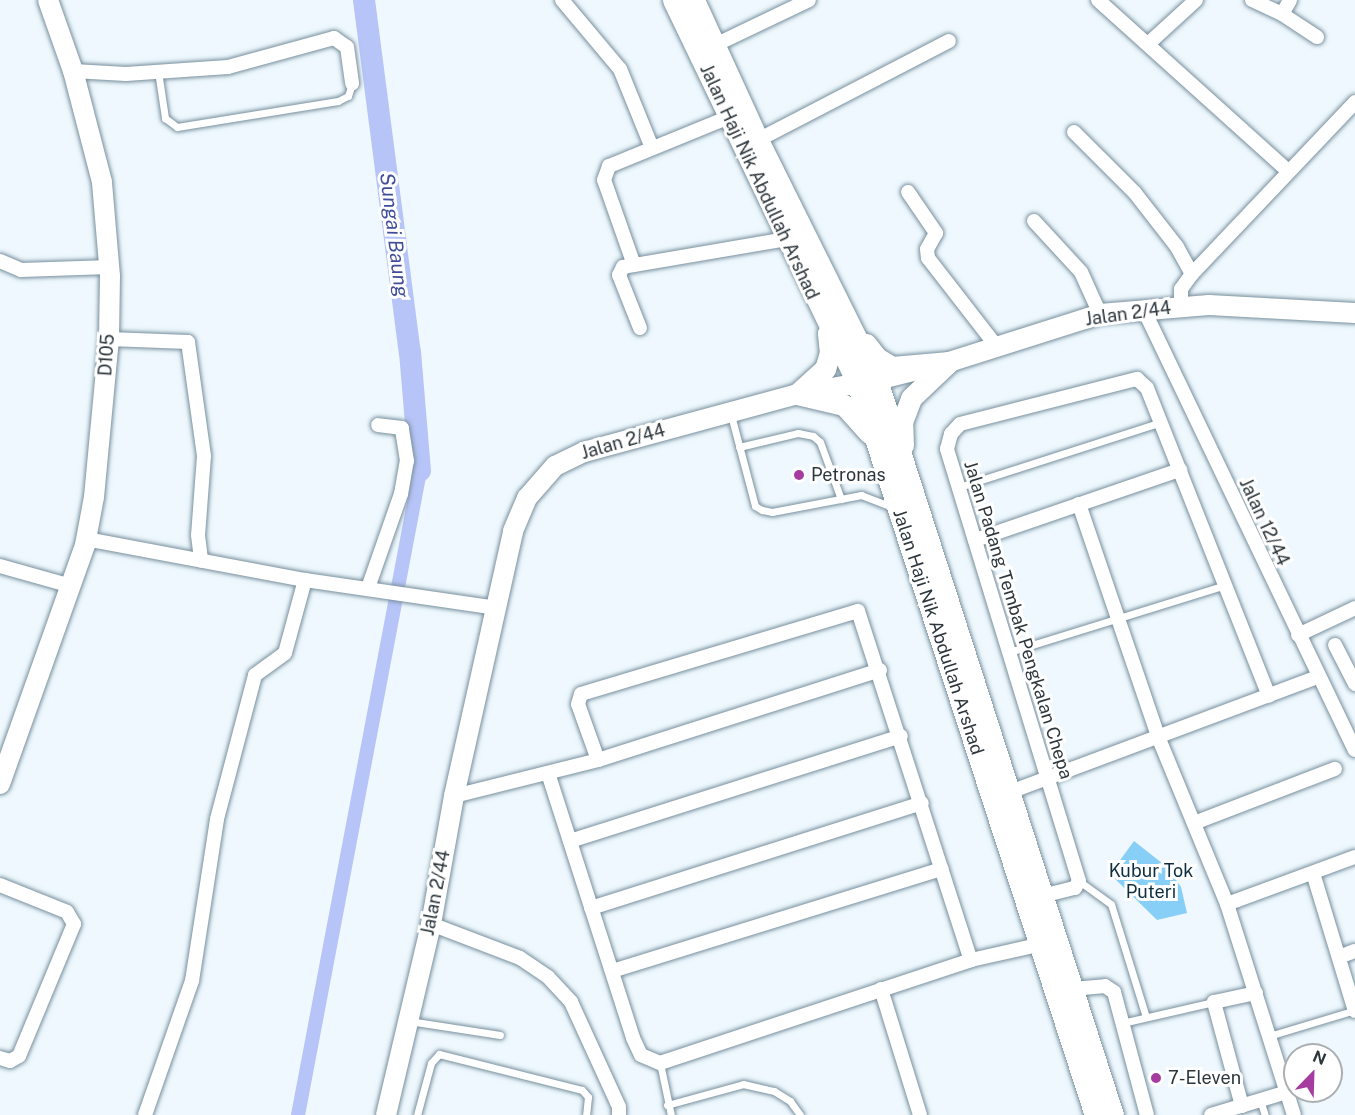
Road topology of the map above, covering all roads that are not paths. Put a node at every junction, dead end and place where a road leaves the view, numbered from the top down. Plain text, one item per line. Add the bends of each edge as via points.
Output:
1 (48, 0) edge
2 (562, 0) edge
3 (673, 0) edge
4 (694, 0) edge
5 (809, 0) edge
6 (1098, 0) edge
7 (1196, 0) edge
8 (1252, 0) edge
9 (1290, 0) edge
10 (1282, 14) junction
11 (1317, 37) dead end
12 (949, 40) dead end
13 (1148, 44) junction
14 (716, 45) junction
15 (73, 71) junction
16 (158, 71) junction
17 (352, 84) joint
18 (1355, 102) edge
19 (729, 117) junction
20 (1074, 132) dead end
21 (758, 140) junction
22 (652, 148) junction
23 (1288, 171) junction
24 (908, 192) dead end
25 (1034, 221) dead end
26 (786, 239) junction
27 (0, 261) edge
28 (634, 265) junction
29 (110, 267) junction
30 (1192, 274) junction
31 (1181, 306) junction
32 (1143, 308) junction
33 (1100, 314) junction
34 (1355, 314) edge
35 (836, 320) junction
36 (640, 328) dead end
37 (109, 339) junction
38 (997, 347) junction
39 (949, 362) junction
40 (867, 381) junction
41 (797, 393) junction
42 (730, 412) junction
43 (1161, 422) junction
44 (378, 425) dead end
45 (739, 447) junction
46 (880, 447) junction
47 (905, 466) junction
48 (1180, 470) junction
49 (959, 487) junction
50 (841, 499) junction
51 (1079, 504) junction
52 (898, 510) junction
53 (86, 539) junction
54 (975, 540) junction
55 (201, 561) junction
56 (0, 566) edge
57 (305, 580) junction
58 (1225, 585) junction
59 (71, 586) junction
60 (368, 588) junction
61 (497, 608) junction
62 (1355, 608) edge
63 (1118, 618) junction
64 (1298, 635) junction
65 (1335, 645) dead end
66 (1009, 652) junction
67 (880, 670) junction
68 (1318, 677) junction
69 (1355, 684) edge
70 (1269, 696) junction
71 (901, 736) junction
72 (1159, 739) junction
73 (1355, 750) edge
74 (598, 760) junction
75 (1335, 769) dead end
76 (548, 773) junction
77 (1048, 779) junction
78 (0, 784) edge
79 (1010, 792) junction
80 (454, 796) junction
81 (922, 803) junction
82 (1194, 823) junction
83 (570, 842) junction
84 (1355, 857) edge
85 (942, 869) junction
86 (1313, 873) junction
87 (1079, 881) junction
88 (0, 885) edge
89 (1042, 896) junction
90 (1227, 904) junction
91 (591, 908) junction
92 (431, 924) junction
93 (1038, 945) junction
94 (1355, 951) edge
95 (1339, 957) junction
96 (971, 960) junction
97 (612, 971) junction
98 (881, 989) junction
99 (1072, 990) junction
100 (1256, 993) junction
101 (1214, 1002) junction
102 (1355, 1010) edge
103 (1146, 1017) junction
104 (409, 1021) junction
105 (1122, 1023) junction
106 (500, 1035) dead end
107 (1269, 1036) junction
108 (0, 1058) edge
109 (660, 1064) junction
110 (1283, 1080) edge
111 (1283, 1093) edge
112 (1260, 1100) junction
113 (667, 1105) junction
114 (1242, 1106) junction
115 (146, 1115) edge
116 (386, 1115) edge
117 (417, 1115) edge
118 (586, 1115) edge
119 (619, 1115) edge
120 (671, 1115) edge
121 (800, 1115) edge
122 (920, 1115) edge
123 (1095, 1115) edge
124 (1113, 1115) edge
125 (1147, 1115) edge
126 (1211, 1115) edge
127 (1265, 1115) edge

1 - 15 street, D105
2 - 22 street via 620,69
3 - 19 main road, Jalan Haji Nik Abdullah Arshad
4 - 14 main road, Jalan Haji Nik Abdullah Arshad
5 - 14 street
6 - 13 street
7 - 13 street
8 - 10 street
9 - 10 street
10 - 11 street
12 - 21 street
13 - 23 street
14 - 21 main road, Jalan Haji Nik Abdullah Arshad
15 - 16 street
15 - 29 street, D105 via 102,182
16 - 17 street via 228,67 334,38 347,47
16 - 17 lane via 165,118 177,127 338,101 348,96
18 - 23 street
19 - 22 street
19 - 26 main road, Jalan Haji Nik Abdullah Arshad
20 - 30 street via 1135,193 1177,247
21 - 35 main road, Jalan Haji Nik Abdullah Arshad
22 - 28 street via 609,166 604,180
23 - 30 street
24 - 38 street via 936,233 927,249 928,258
25 - 33 street via 1081,272
26 - 28 street
26 - 35 main road, Jalan Haji Nik Abdullah Arshad
27 - 29 street via 21,270
28 - 36 street via 623,267 619,275
29 - 37 street, D105
30 - 31 street via 1181,289
31 - 32 street, Jalan 2/44
31 - 34 street, Jalan 2/44
32 - 33 street, Jalan 2/44
32 - 64 street, Jalan 12/44
33 - 38 street, Jalan 2/44
35 - 39 main road via 884,364 900,368
35 - 40 main road, Jalan Haji Nik Abdullah Arshad
35 - 41 main road via 828,362 819,377
37 - 53 street, D105 via 94,497
37 - 55 street via 188,342 204,456 198,535
38 - 39 street, Jalan 2/44
39 - 40 street, Jalan 2/44
39 - 47 main road via 918,389 905,409
40 - 41 street, Jalan 2/44
40 - 46 main road, Jalan Haji Nik Abdullah Arshad
40 - 47 main road, Jalan Haji Nik Abdullah Arshad
41 - 42 street, Jalan 2/44
41 - 46 main road via 844,405
42 - 45 lane
42 - 61 street, Jalan 2/44 via 584,452 539,479 519,513
43 - 48 street, Jalan Padang Tembak Pengkalan Chepa
43 - 49 lane
43 - 49 street, Jalan Padang Tembak Pengkalan Chepa via 1147,388 1137,379 960,424 951,434 947,449
44 - 60 street via 402,428 407,461 401,494
45 - 50 lane via 798,432 813,436 820,442
45 - 50 lane via 755,506 762,510 772,512
46 - 52 main road, Jalan Haji Nik Abdullah Arshad
47 - 79 main road, Jalan Haji Nik Abdullah Arshad
48 - 51 street
48 - 58 street, Jalan Padang Tembak Pengkalan Chepa
49 - 54 street, Jalan Padang Tembak Pengkalan Chepa
50 - 52 lane via 869,496
51 - 54 street
51 - 63 street
52 - 93 main road, Jalan Haji Nik Abdullah Arshad
53 - 55 street
53 - 59 street, D105
54 - 66 street, Jalan Padang Tembak Pengkalan Chepa
55 - 57 street
56 - 59 street
57 - 60 street
57 - 115 street via 285,653 255,675 218,819 192,981
58 - 63 lane
58 - 70 street, Jalan Padang Tembak Pengkalan Chepa
59 - 78 street, D105
60 - 61 street
61 - 80 street, Jalan 2/44
62 - 64 street
63 - 66 lane
63 - 72 street
64 - 68 street, Jalan 12/44
65 - 69 street
66 - 77 street, Jalan Padang Tembak Pengkalan Chepa
67 - 71 street
67 - 74 street
67 - 74 street via 863,617 855,610 584,693 578,704
68 - 70 street
68 - 73 street, Jalan 12/44
70 - 72 street
71 - 81 street
71 - 83 street
72 - 77 street
72 - 82 street
74 - 76 street
75 - 82 street
76 - 80 street
76 - 83 street
77 - 79 street
77 - 87 street, Jalan Padang Tembak Pengkalan Chepa
79 - 89 main road, Jalan Haji Nik Abdullah Arshad
80 - 92 street, Jalan 2/44
81 - 85 street
81 - 91 street
82 - 90 street
83 - 91 street
84 - 86 street
85 - 96 street
85 - 97 street
86 - 90 street
86 - 95 street
87 - 89 street via 1075,888
87 - 103 lane via 1111,904
88 - 108 street via 67,912 74,924 19,1056 10,1061
89 - 99 main road, Jalan Haji Nik Abdullah Arshad
90 - 100 street
91 - 97 street
92 - 104 street, Jalan 2/44
92 - 119 street via 520,958 548,977 571,1002 619,1107
93 - 96 street
93 - 123 main road, Jalan Haji Nik Abdullah Arshad
94 - 95 street
95 - 102 street
96 - 98 street
97 - 109 street via 638,1051
98 - 109 street
98 - 122 street
99 - 105 street via 1111,988
99 - 124 main road, Jalan Haji Nik Abdullah Arshad
100 - 101 street
100 - 107 street
101 - 103 lane
101 - 114 street
102 - 107 lane
103 - 105 lane
104 - 106 lane
104 - 116 street, Jalan 2/44
105 - 125 street
107 - 110 street
109 - 113 lane
111 - 112 street
112 - 114 street
112 - 127 lane
113 - 120 lane
113 - 121 lane via 743,1084 774,1091 790,1101
114 - 126 street
117 - 118 lane via 432,1059 439,1054 582,1089 588,1097

